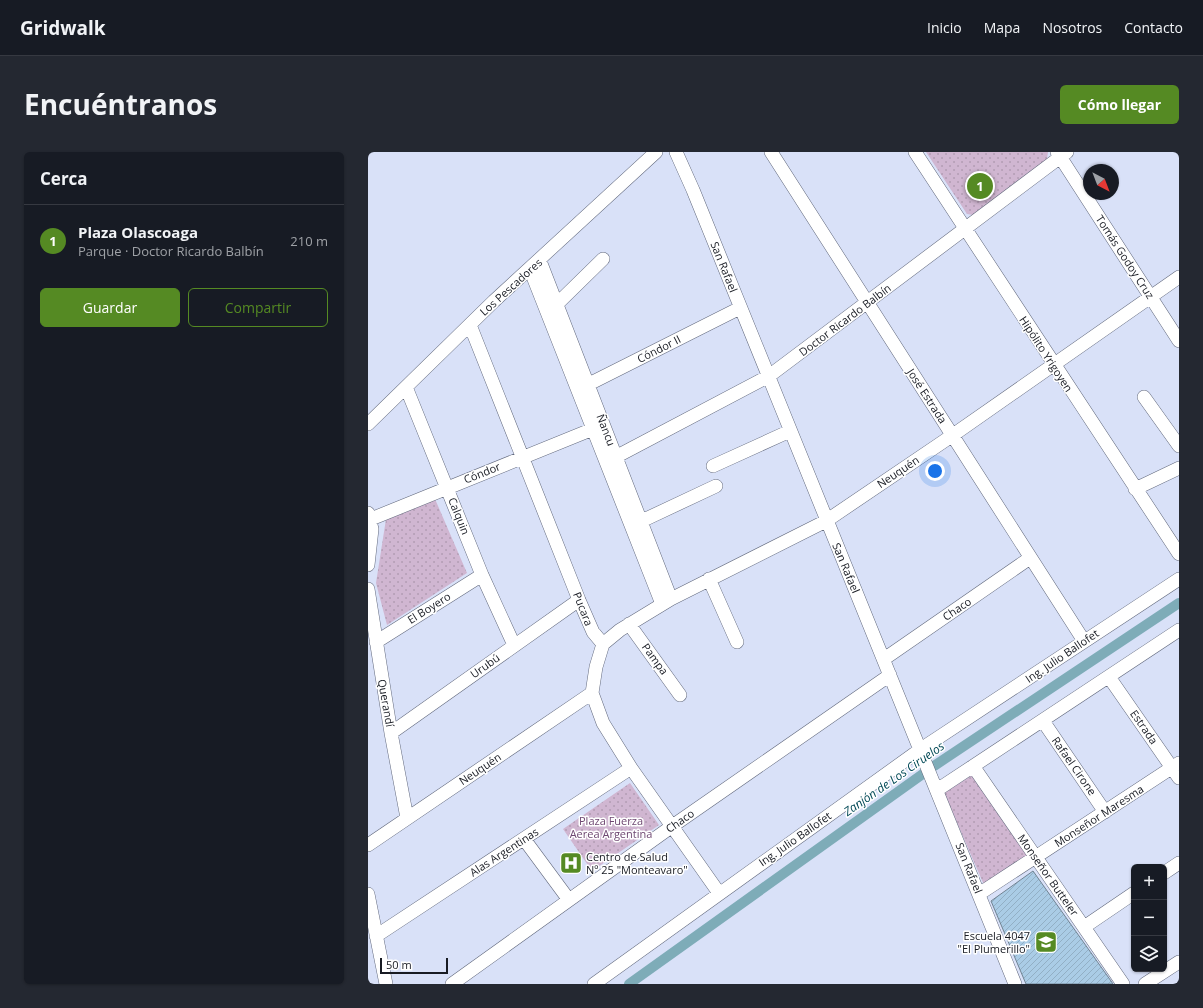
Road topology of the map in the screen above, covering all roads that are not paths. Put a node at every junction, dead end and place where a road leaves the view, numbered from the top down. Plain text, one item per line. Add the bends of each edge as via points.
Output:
1 (656, 152) edge
2 (676, 152) edge
3 (771, 152) edge
4 (915, 152) edge
5 (1062, 154) edge
6 (966, 229) junction
7 (603, 259) dead end
8 (535, 265) junction
9 (1179, 277) edge
10 (1150, 297) junction
11 (868, 303) junction
12 (557, 304) junction
13 (740, 308) junction
14 (470, 325) junction
15 (1179, 341) edge
16 (1054, 365) junction
17 (768, 376) junction
18 (406, 386) junction
19 (583, 387) junction
20 (1144, 397) dead end
21 (368, 424) edge
22 (593, 428) junction
23 (790, 431) junction
24 (953, 435) junction
25 (1179, 446) edge
26 (523, 456) junction
27 (611, 459) junction
28 (713, 466) dead end
29 (1179, 468) edge
30 (716, 486) dead end
31 (447, 488) junction
32 (1135, 489) junction
33 (369, 516) edge
34 (826, 521) junction
35 (636, 523) junction
36 (1179, 554) edge
37 (1030, 558) junction
38 (368, 565) edge
39 (482, 575) junction
40 (709, 579) junction
41 (1179, 579) edge
42 (368, 588) edge
43 (579, 600) junction
44 (667, 602) junction
45 (629, 624) junction
46 (1179, 630) edge
47 (1084, 641) junction
48 (376, 642) junction
49 (737, 642) dead end
50 (603, 644) junction
51 (514, 645) junction
52 (884, 659) junction
53 (890, 675) junction
54 (1109, 677) junction
55 (592, 693) junction
56 (680, 695) dead end
57 (1043, 721) junction
58 (391, 733) junction
59 (922, 753) junction
60 (973, 766) junction
61 (631, 768) junction
62 (1177, 770) edge
63 (935, 786) junction
64 (1105, 812) junction
65 (408, 818) junction
66 (671, 827) junction
67 (524, 839) junction
68 (368, 845) edge
69 (1036, 858) junction
70 (1179, 863) edge
71 (1167, 871) edge
72 (719, 893) junction
73 (368, 894) edge
74 (979, 894) junction
75 (1131, 895) edge
76 (568, 900) junction
77 (1084, 926) junction
78 (376, 936) junction
79 (1179, 962) edge
80 (386, 984) edge
81 (452, 984) edge
82 (594, 984) edge
83 (1015, 984) edge
84 (1123, 984) edge
85 (1145, 984) edge

1 - 8 street, Los Pescadores
2 - 13 street, San Rafael
3 - 11 street, José Estrada
4 - 6 street, Hipólito Yrigoyen
5 - 6 street, Doctor Ricardo Balbín
5 - 10 street, Tomás Godoy Cruz
6 - 11 street, Doctor Ricardo Balbín
6 - 16 street, Hipólito Yrigoyen
7 - 12 street
8 - 12 street, Ñancu
8 - 14 street, Los Pescadores
8 - 19 street, Ñancu
9 - 10 street, Neuquén
10 - 15 street, Tomás Godoy Cruz
10 - 16 street, Neuquén
11 - 17 street, Doctor Ricardo Balbín
11 - 24 street, José Estrada
12 - 19 street, Ñancu
13 - 17 street, San Rafael
13 - 19 street, Cóndor II
14 - 18 street, Los Pescadores
14 - 26 street, Pucara
16 - 24 street, Neuquén
16 - 32 street, Hipólito Yrigoyen
17 - 23 street, San Rafael
17 - 27 street, Doctor Ricardo Balbín
18 - 21 street, Los Pescadores
18 - 31 street, Calquin
19 - 22 street, Ñancu
19 - 27 street, Ñancu
20 - 25 street
22 - 26 street, Cóndor
22 - 27 street, Ñancu
23 - 28 street
23 - 34 street, San Rafael
24 - 34 street, Neuquén
24 - 37 street, José Estrada
26 - 31 street, Cóndor
26 - 43 street, Pucara
27 - 35 street, Ñancu
29 - 32 street
30 - 35 street
31 - 33 street, Cóndor
31 - 39 street, Calquin
32 - 36 street, Hipólito Yrigoyen
33 - 38 street via 372,528
34 - 40 street, Neuquén
34 - 52 street, San Rafael
35 - 44 street, Ñancu
37 - 47 street, José Estrada
37 - 52 street, Chaco
39 - 48 street, El Boyero
39 - 51 street, Calquin
40 - 44 street, Neuquén
40 - 49 street
41 - 47 street, Ing. Julio Ballofet
42 - 48 street, Querandí
43 - 50 street, Pucara via 593,632
43 - 51 street, Urubú
44 - 45 street, Neuquén
45 - 50 street, Neuquén
45 - 56 street, Pampa
46 - 54 street
47 - 59 street, Ing. Julio Ballofet
48 - 58 street, Querandí
50 - 55 street
51 - 58 street, Urubú
52 - 53 street, San Rafael
53 - 59 street, San Rafael
53 - 66 street, Chaco
54 - 57 street
54 - 62 street, Estrada
55 - 61 street via 603,723
55 - 65 street, Neuquén
57 - 60 street
57 - 64 street, Rafael Cirone
58 - 65 street, Querandí
59 - 63 street, San Rafael
59 - 72 street, Ing. Julio Ballofet
60 - 63 street
60 - 69 street, Monseñor Butteler
61 - 66 street
61 - 67 street, Alas Argentinas
62 - 64 street, Monseñor Maresma
63 - 74 street, San Rafael
64 - 69 street, Monseñor Maresma
65 - 68 street, Neuquén
66 - 72 street
66 - 76 street, Chaco
67 - 76 street
67 - 78 street, Alas Argentinas
69 - 74 street, Monseñor Maresma
69 - 77 street, Monseñor Butteler
70 - 71 street
72 - 82 street, Ing. Julio Ballofet
73 - 78 street
74 - 83 street, San Rafael
75 - 77 street
76 - 81 street, Chaco
77 - 84 street, Monseñor Butteler
78 - 80 street
79 - 85 street

